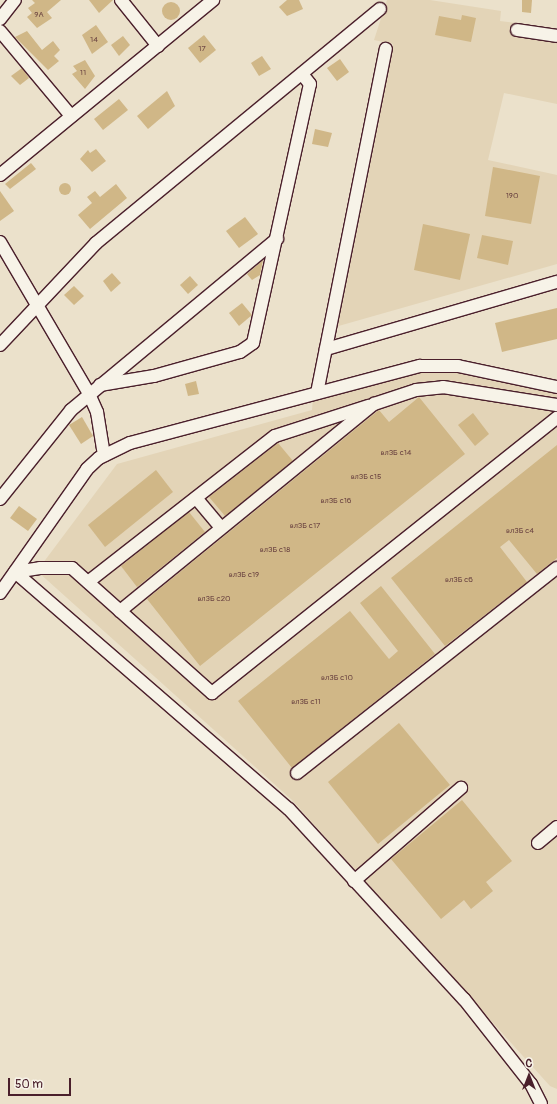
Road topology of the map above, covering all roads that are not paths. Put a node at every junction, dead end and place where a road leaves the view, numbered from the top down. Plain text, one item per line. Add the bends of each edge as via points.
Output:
1 (15, 0) edge
2 (121, 0) edge
3 (213, 0) edge
4 (380, 9) dead end
5 (0, 19) edge
6 (517, 30) dead end
7 (0, 32) edge
8 (557, 36) edge
9 (158, 46) junction
10 (386, 49) dead end
11 (302, 74) junction
12 (71, 116) junction
13 (0, 175) edge
14 (277, 239) junction
15 (0, 242) edge
16 (557, 282) edge
17 (38, 305) junction
18 (0, 345) edge
19 (326, 349) junction
20 (100, 384) junction
21 (557, 387) edge
22 (89, 394) junction
23 (317, 394) junction
24 (374, 404) junction
25 (557, 405) edge
26 (557, 418) edge
27 (104, 455) junction
28 (196, 498) junction
29 (0, 499) edge
30 (221, 528) junction
31 (557, 568) edge
32 (15, 572) junction
33 (88, 582) junction
34 (0, 593) edge
35 (120, 611) junction
36 (297, 773) dead end
37 (461, 788) dead end
38 (557, 827) edge
39 (538, 843) dead end
40 (354, 881) junction
41 (541, 1104) edge

1 - 5 street
2 - 9 street
3 - 9 street
4 - 11 street
6 - 8 street
7 - 12 street
9 - 12 street
10 - 19 street
11 - 14 street via 310,84
11 - 17 street via 96,243
12 - 13 street
14 - 20 street
14 - 20 street via 256,335 247,349 154,376
15 - 17 street
16 - 19 street
17 - 18 street
17 - 22 street
19 - 23 street
20 - 22 street
21 - 23 street via 439,364
22 - 27 street via 98,412
22 - 29 street via 71,410
23 - 27 street via 130,443
24 - 25 street via 416,390 443,387
24 - 28 street via 275,436
24 - 30 street
26 - 35 street via 212,693
27 - 32 street via 87,469
28 - 30 street
28 - 33 street
30 - 35 street
31 - 36 street
32 - 33 street via 40,568 72,568
32 - 34 street
32 - 40 street via 289,809
33 - 35 street
37 - 40 street
38 - 39 street
40 - 41 street via 464,999 531,1084

